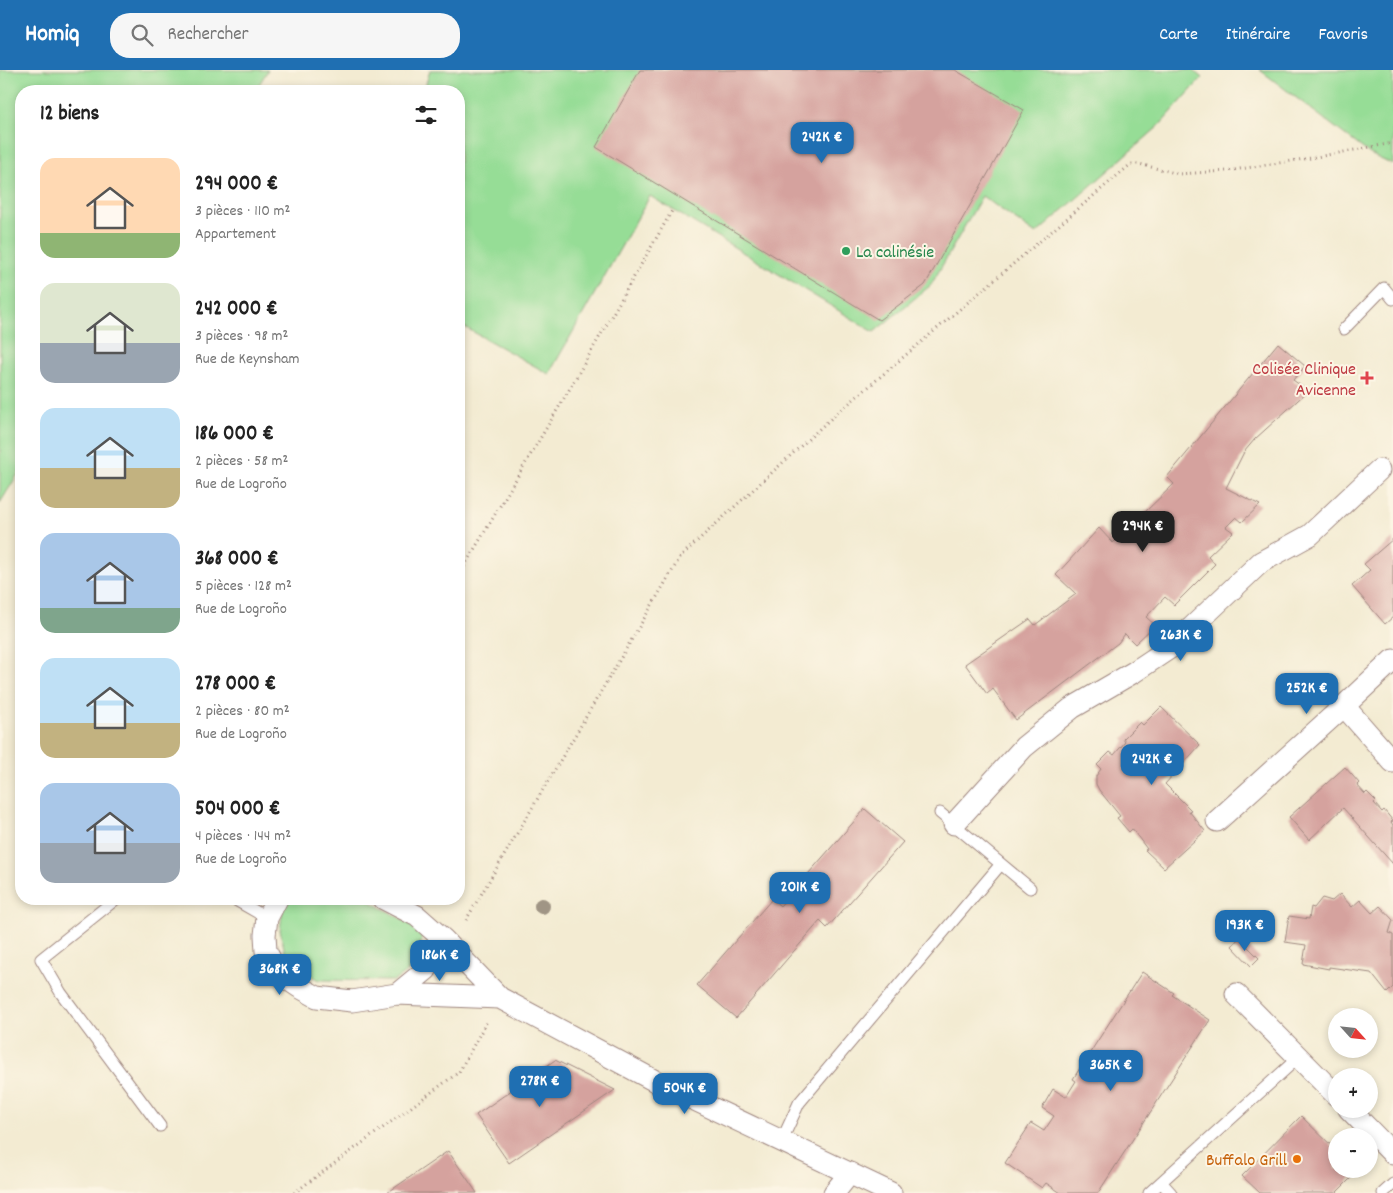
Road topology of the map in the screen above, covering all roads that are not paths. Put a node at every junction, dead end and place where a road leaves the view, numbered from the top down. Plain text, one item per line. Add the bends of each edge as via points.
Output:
1 (1393, 299) edge
2 (1344, 329) dead end
3 (1379, 470) dead end
4 (1393, 660) edge
5 (1344, 706) junction
6 (1393, 762) edge
7 (947, 818) joint
8 (1217, 821) dead end
9 (1001, 864) junction
10 (1030, 888) dead end
11 (108, 905) edge
12 (244, 905) edge
13 (274, 905) edge
14 (396, 905) edge
15 (267, 918) junction
16 (443, 939) junction
17 (397, 994) junction
18 (1236, 994) dead end
19 (500, 998) junction
20 (1299, 1057) junction
21 (1328, 1088) edge
22 (1358, 1118) edge
23 (160, 1126) dead end
24 (782, 1140) junction
25 (1393, 1154) edge
26 (850, 1172) junction
27 (1161, 1182) junction
28 (1393, 1184) edge
29 (834, 1193) edge
30 (891, 1193) edge
31 (1149, 1193) edge
32 (1171, 1193) edge
33 (1384, 1193) edge

1 - 2 lane via 1384,288
3 - 7 street via 1310,534 1261,562 1170,648 1072,708
4 - 5 street
5 - 6 street
5 - 8 street
7 - 9 lane
9 - 10 lane
9 - 24 lane via 799,1103
11 - 23 lane via 41,959 61,993
12 - 15 lane
13 - 15 street
14 - 16 street via 417,916
15 - 17 street via 266,951 277,972 299,987 317,997 352,1001
16 - 17 street via 426,970
16 - 19 street
17 - 19 street
18 - 20 street
19 - 24 street via 657,1082
20 - 21 street
20 - 27 lane
22 - 25 street
24 - 26 street
26 - 29 street
26 - 30 street
27 - 31 lane
27 - 32 lane
28 - 33 lane

